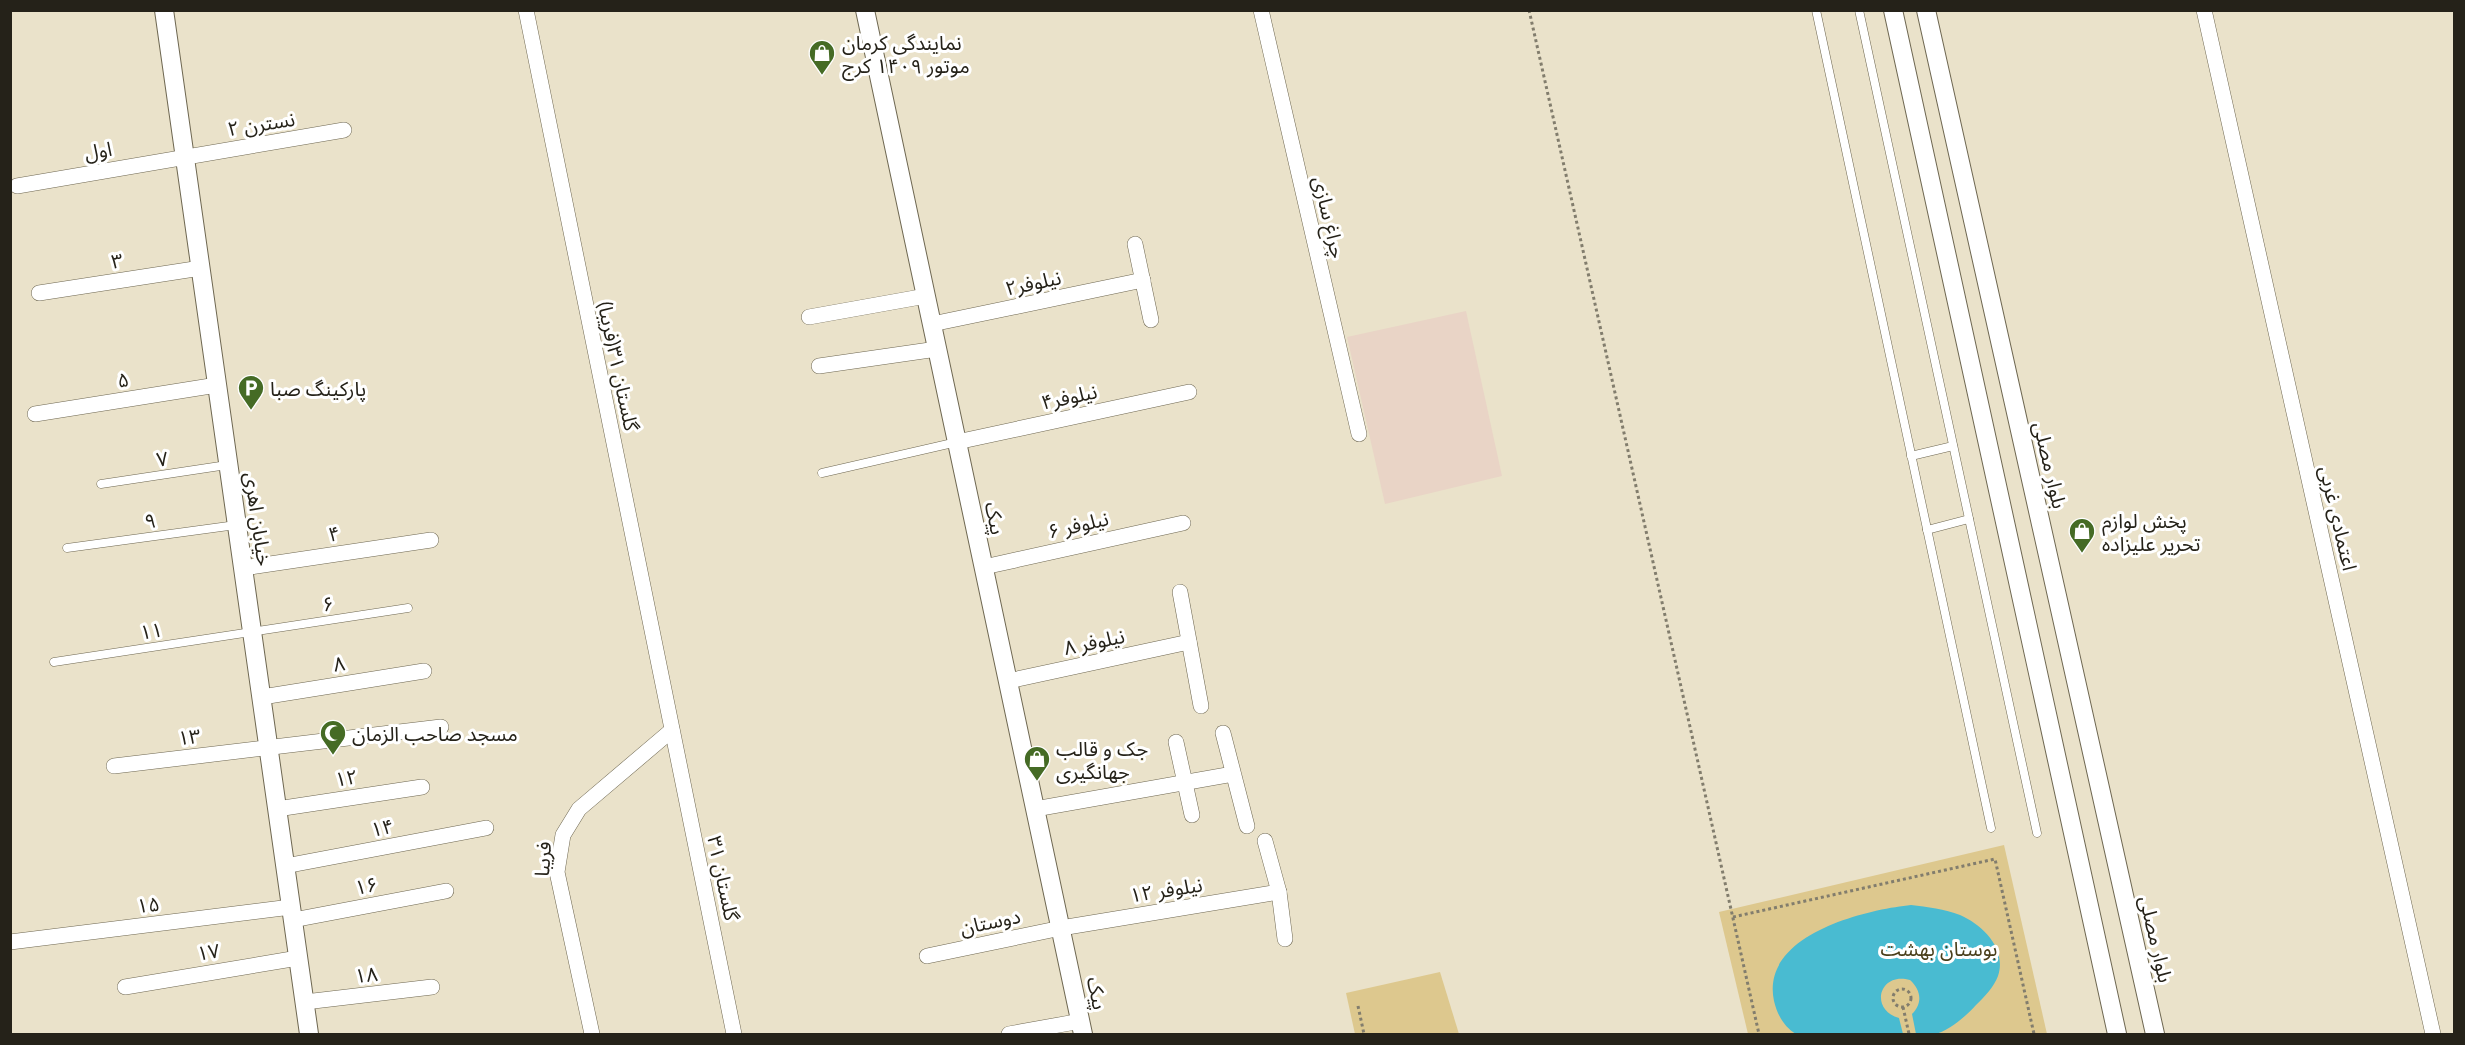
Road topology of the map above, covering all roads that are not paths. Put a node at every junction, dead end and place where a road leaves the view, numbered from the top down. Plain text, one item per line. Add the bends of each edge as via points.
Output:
1 (164, 10) edge
2 (526, 10) edge
3 (864, 10) edge
4 (1261, 10) edge
5 (1816, 10) edge
6 (1859, 10) edge
7 (1893, 10) edge
8 (1926, 10) edge
9 (2204, 10) edge
10 (344, 130) dead end
11 (185, 156) junction
12 (17, 186) dead end
13 (1135, 244) dead end
14 (201, 268) junction
15 (1143, 280) junction
16 (39, 293) dead end
17 (926, 296) junction
18 (809, 317) dead end
19 (1151, 320) dead end
20 (932, 324) junction
21 (937, 348) junction
22 (819, 366) dead end
23 (218, 385) junction
24 (1189, 392) dead end
25 (35, 414) dead end
26 (1359, 434) dead end
27 (957, 442) junction
28 (1953, 446) junction
29 (1911, 456) junction
30 (229, 465) junction
31 (822, 473) dead end
32 (101, 484) dead end
33 (1969, 519) junction
34 (1183, 523) dead end
35 (237, 525) junction
36 (1927, 530) junction
37 (431, 540) dead end
38 (67, 548) dead end
39 (984, 567) junction
40 (243, 568) junction
41 (1180, 592) dead end
42 (408, 608) dead end
43 (252, 631) junction
44 (1189, 642) junction
45 (54, 662) dead end
46 (424, 671) dead end
47 (1008, 681) junction
48 (261, 697) junction
49 (1201, 706) dead end
50 (441, 727) dead end
51 (672, 730) junction
52 (1223, 733) dead end
53 (1176, 742) dead end
54 (269, 749) junction
55 (114, 766) dead end
56 (1233, 774) junction
57 (1185, 783) junction
58 (422, 787) dead end
59 (278, 809) junction
60 (1035, 809) junction
61 (1192, 815) dead end
62 (1247, 826) dead end
63 (486, 828) dead end
64 (1991, 828) dead end
65 (2037, 833) dead end
66 (1265, 841) dead end
67 (285, 866) junction
68 (446, 891) dead end
69 (1279, 892) junction
70 (292, 913) junction
71 (1061, 928) junction
72 (1285, 939) dead end
73 (10, 942) edge
74 (927, 956) dead end
75 (298, 958) junction
76 (125, 987) dead end
77 (432, 987) dead end
78 (305, 1002) junction
79 (1082, 1028) edge
80 (309, 1035) edge
81 (592, 1035) edge
82 (734, 1035) edge
83 (1009, 1035) edge
84 (2117, 1035) edge
85 (2155, 1035) edge
86 (2433, 1035) edge

1 - 11 street, خیابان اهری
2 - 51 street, گلستان ۳۱(فریبا)
3 - 17 street, پیک
4 - 26 street, چراغ سازی
5 - 29 lane
6 - 28 lane
7 - 84 street
8 - 85 street, بلوار مصلی
9 - 86 street, اعتمادی غربی
10 - 11 street, نسترن ۲
11 - 12 street, اول
11 - 14 street, خیابان اهری
13 - 15 street
14 - 16 street, ۳
14 - 23 street, خیابان اهری
15 - 19 street
15 - 20 street, نیلوفر۲
17 - 18 street
17 - 20 street, پیک
20 - 21 street, پیک
21 - 22 street
21 - 27 street, پیک
23 - 25 street, ۵
23 - 30 street, خیابان اهری
24 - 27 street, نیلوفر۴
27 - 31 lane
27 - 39 street, پیک
28 - 29 lane
28 - 33 lane
29 - 36 lane
30 - 32 lane, ۷
30 - 35 street, خیابان اهری
33 - 36 lane
33 - 65 lane
34 - 39 street, نیلوفر ۶
35 - 38 lane, ۹
35 - 40 street, خیابان اهری
36 - 64 lane
37 - 40 street, ۴
39 - 47 street, پیک
40 - 43 street, خیابان اهری
41 - 44 street
42 - 43 lane, ۶
43 - 45 lane, ۱۱
43 - 48 street, خیابان اهری
44 - 47 street, نیلوفر ۸
44 - 49 street
46 - 48 street, ۸
47 - 60 street, پیک
48 - 54 street, خیابان اهری
50 - 54 street, ۱۳
51 - 81 street, فریبا via 579,809 563,836 557,872
51 - 82 street, گلستان ۳۱
52 - 56 street
53 - 57 street
54 - 55 street, ۱۳
54 - 59 street, خیابان اهری
56 - 57 street
56 - 62 street
57 - 60 street
57 - 61 street
58 - 59 street, ۱۲
59 - 67 street, خیابان اهری
60 - 71 street, پیک
63 - 67 street, ۱۴
66 - 69 street
67 - 70 street, خیابان اهری
68 - 70 street, ۱۶
69 - 71 street, نیلوفر ۱۲
69 - 72 street
70 - 73 street, ۱۵
70 - 75 street, خیابان اهری
71 - 74 street, دوستان
71 - 79 street, پیک
75 - 76 street, ۱۷
75 - 78 street, خیابان اهری
77 - 78 street, ۱۸
78 - 80 street, خیابان اهری
79 - 83 street

